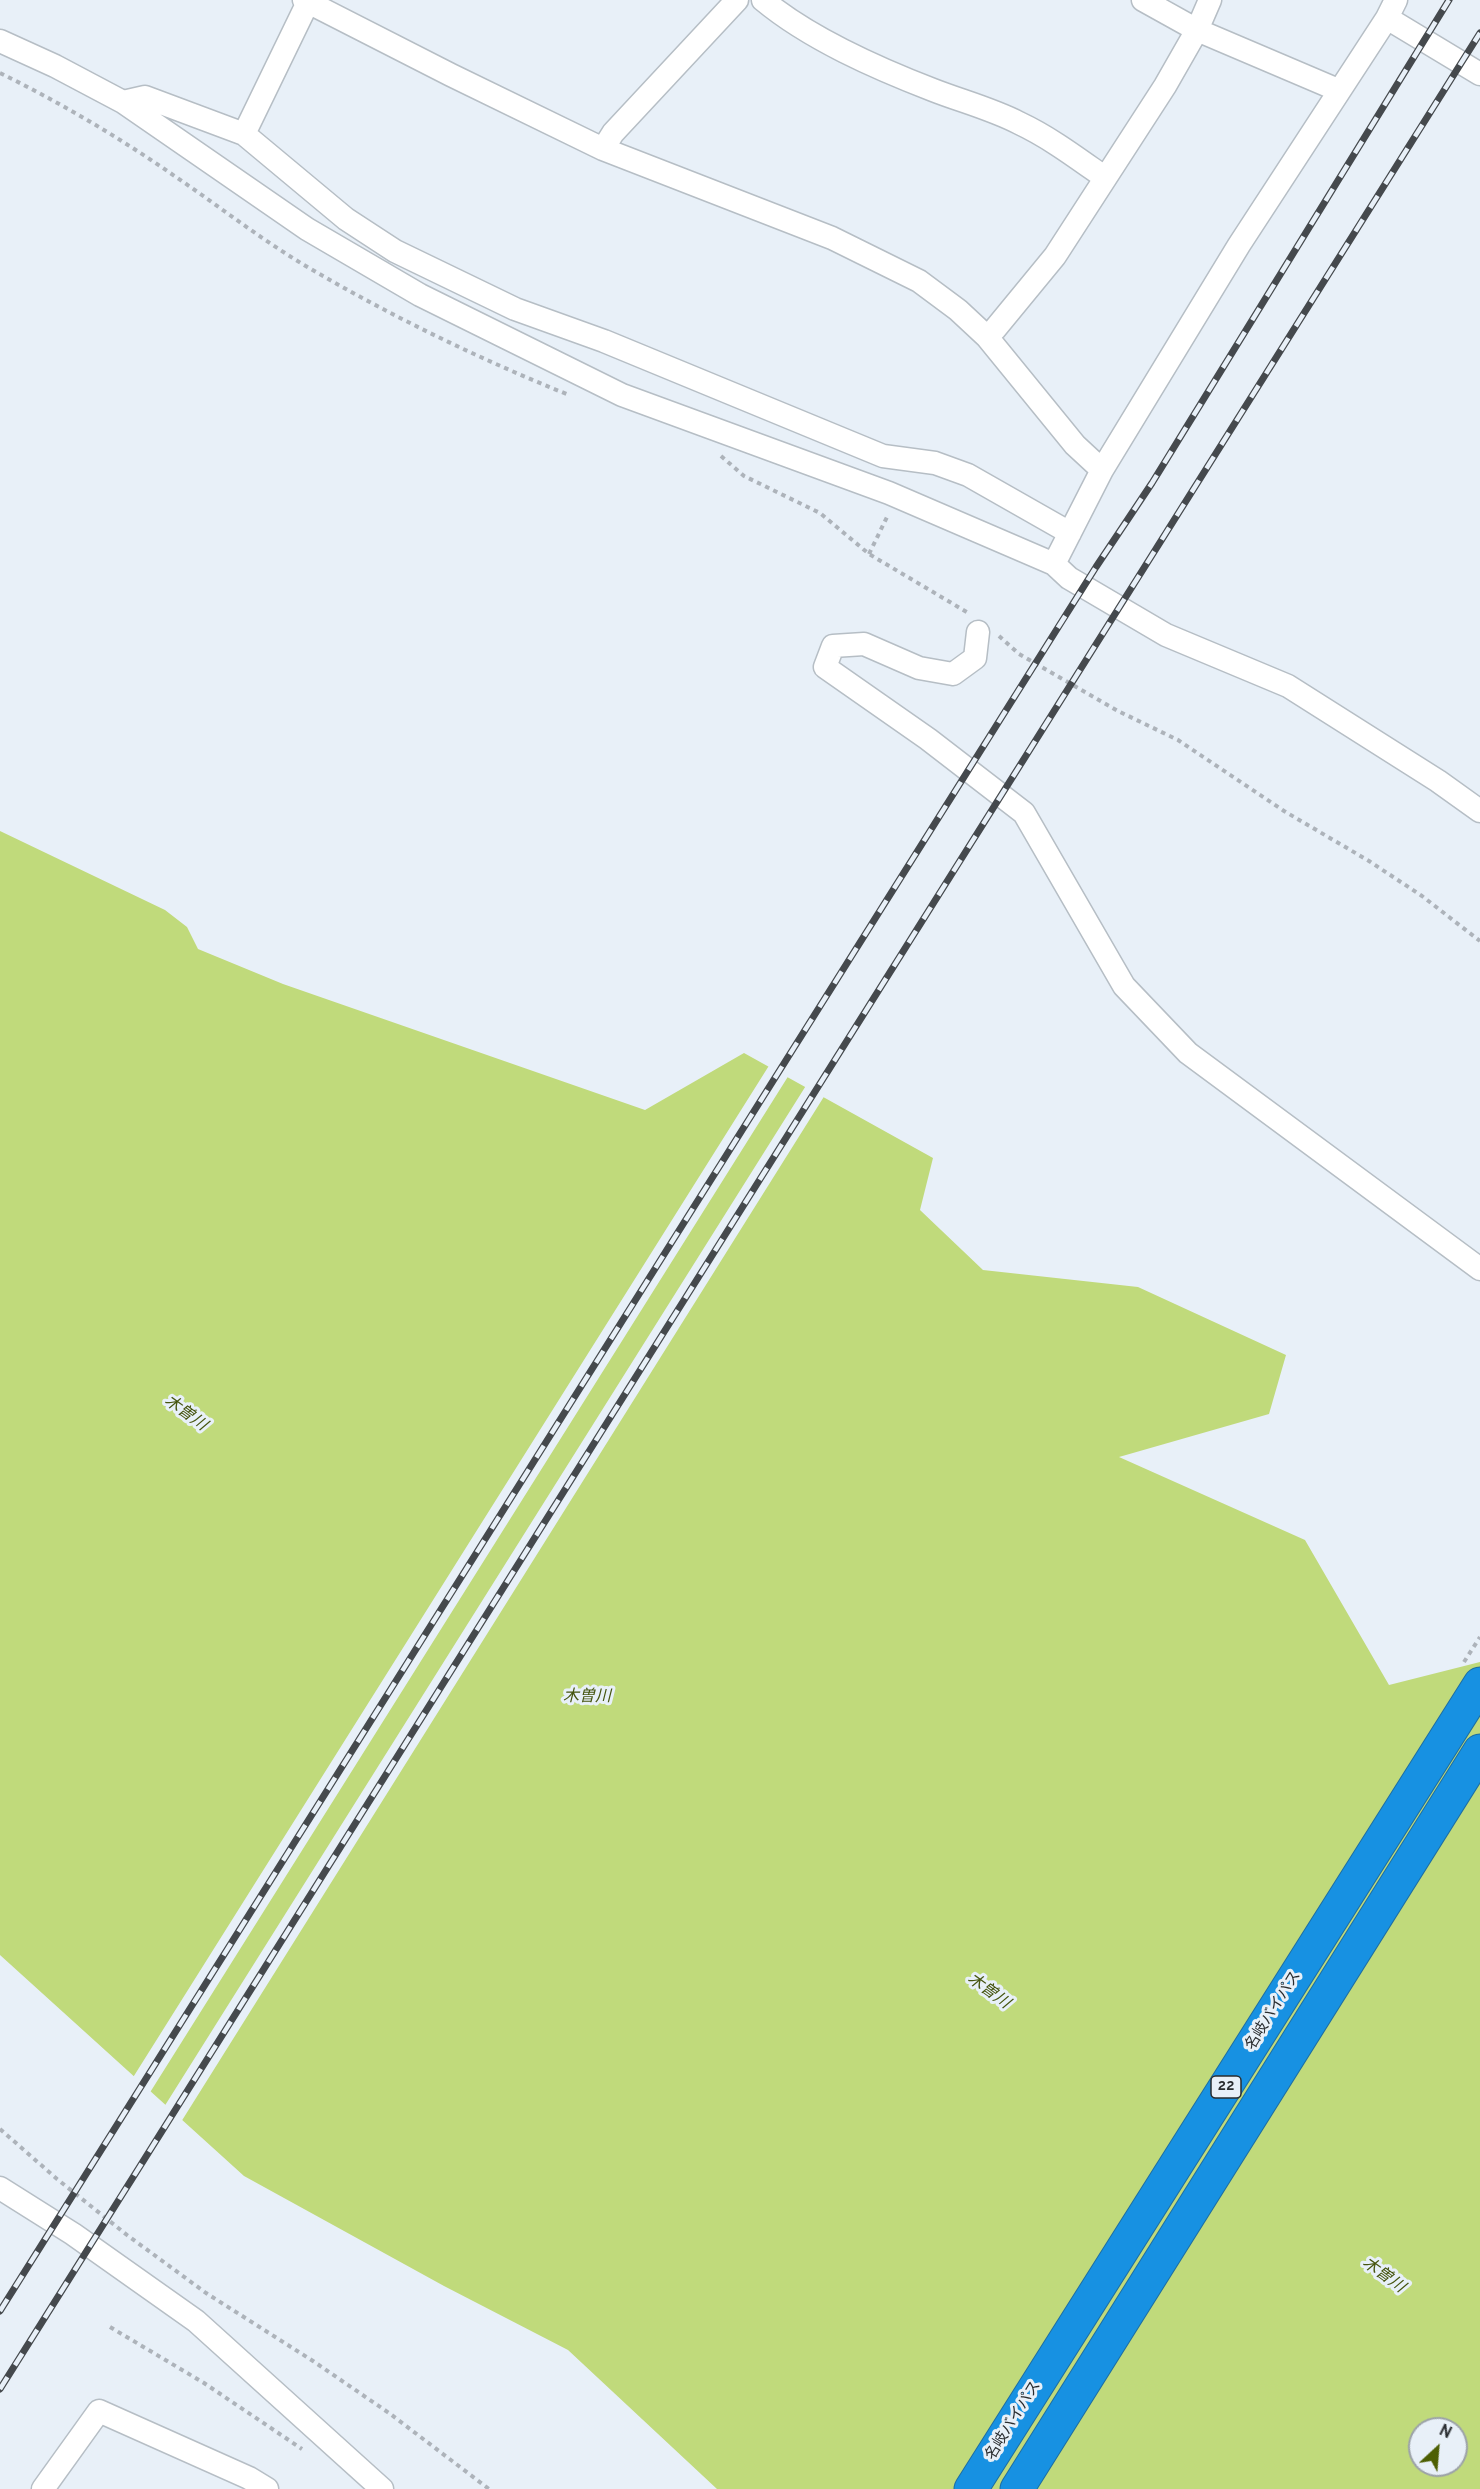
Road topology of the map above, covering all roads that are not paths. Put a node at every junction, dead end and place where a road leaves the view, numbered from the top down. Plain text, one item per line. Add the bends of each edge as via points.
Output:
1 (737, 0) edge
2 (763, 0) edge
3 (1143, 0) edge
4 (1210, 0) edge
5 (307, 1) edge
6 (1391, 9) edge
7 (1197, 30) junction
8 (0, 41) edge
9 (1480, 74) edge
10 (1338, 90) junction
11 (123, 102) junction
12 (244, 134) junction
13 (603, 149) junction
14 (1104, 177) junction
15 (987, 336) junction
16 (1102, 470) junction
17 (1070, 533) junction
18 (1054, 564) junction
19 (982, 626) road end
20 (1480, 811) edge
21 (1480, 1269) edge
22 (1480, 1684) edge
23 (1480, 1751) edge
24 (0, 2188) edge
25 (43, 2489) edge
26 (267, 2489) edge
27 (382, 2489) edge
28 (971, 2489) edge
29 (1017, 2489) edge

1 - 13 street via 613,133
2 - 14 street via 788,20 842,49 930,89 1018,122
3 - 7 street
4 - 7 street
5 - 12 street
5 - 13 street
6 - 9 street
6 - 10 street
7 - 10 street
7 - 14 street
8 - 11 street
10 - 16 street
11 - 12 street via 146,97
11 - 18 street via 317,235 420,295 622,395 889,493
12 - 17 street via 346,219 415,261 515,309 604,341 883,456 935,463 968,475
13 - 15 street via 832,238 919,281
14 - 15 street via 1055,256
15 - 16 street via 1075,445
16 - 17 street
17 - 18 street
18 - 20 street via 1069,578 1166,635 1288,686
19 - 21 street via 975,658 954,674 919,668 864,644 832,646 825,668 928,739 1024,813 1124,986 1188,1053
22 - 28 highway, 名岐バイパス / 22
23 - 29 highway, 22
24 - 27 street via 196,2321
25 - 26 street via 99,2411

